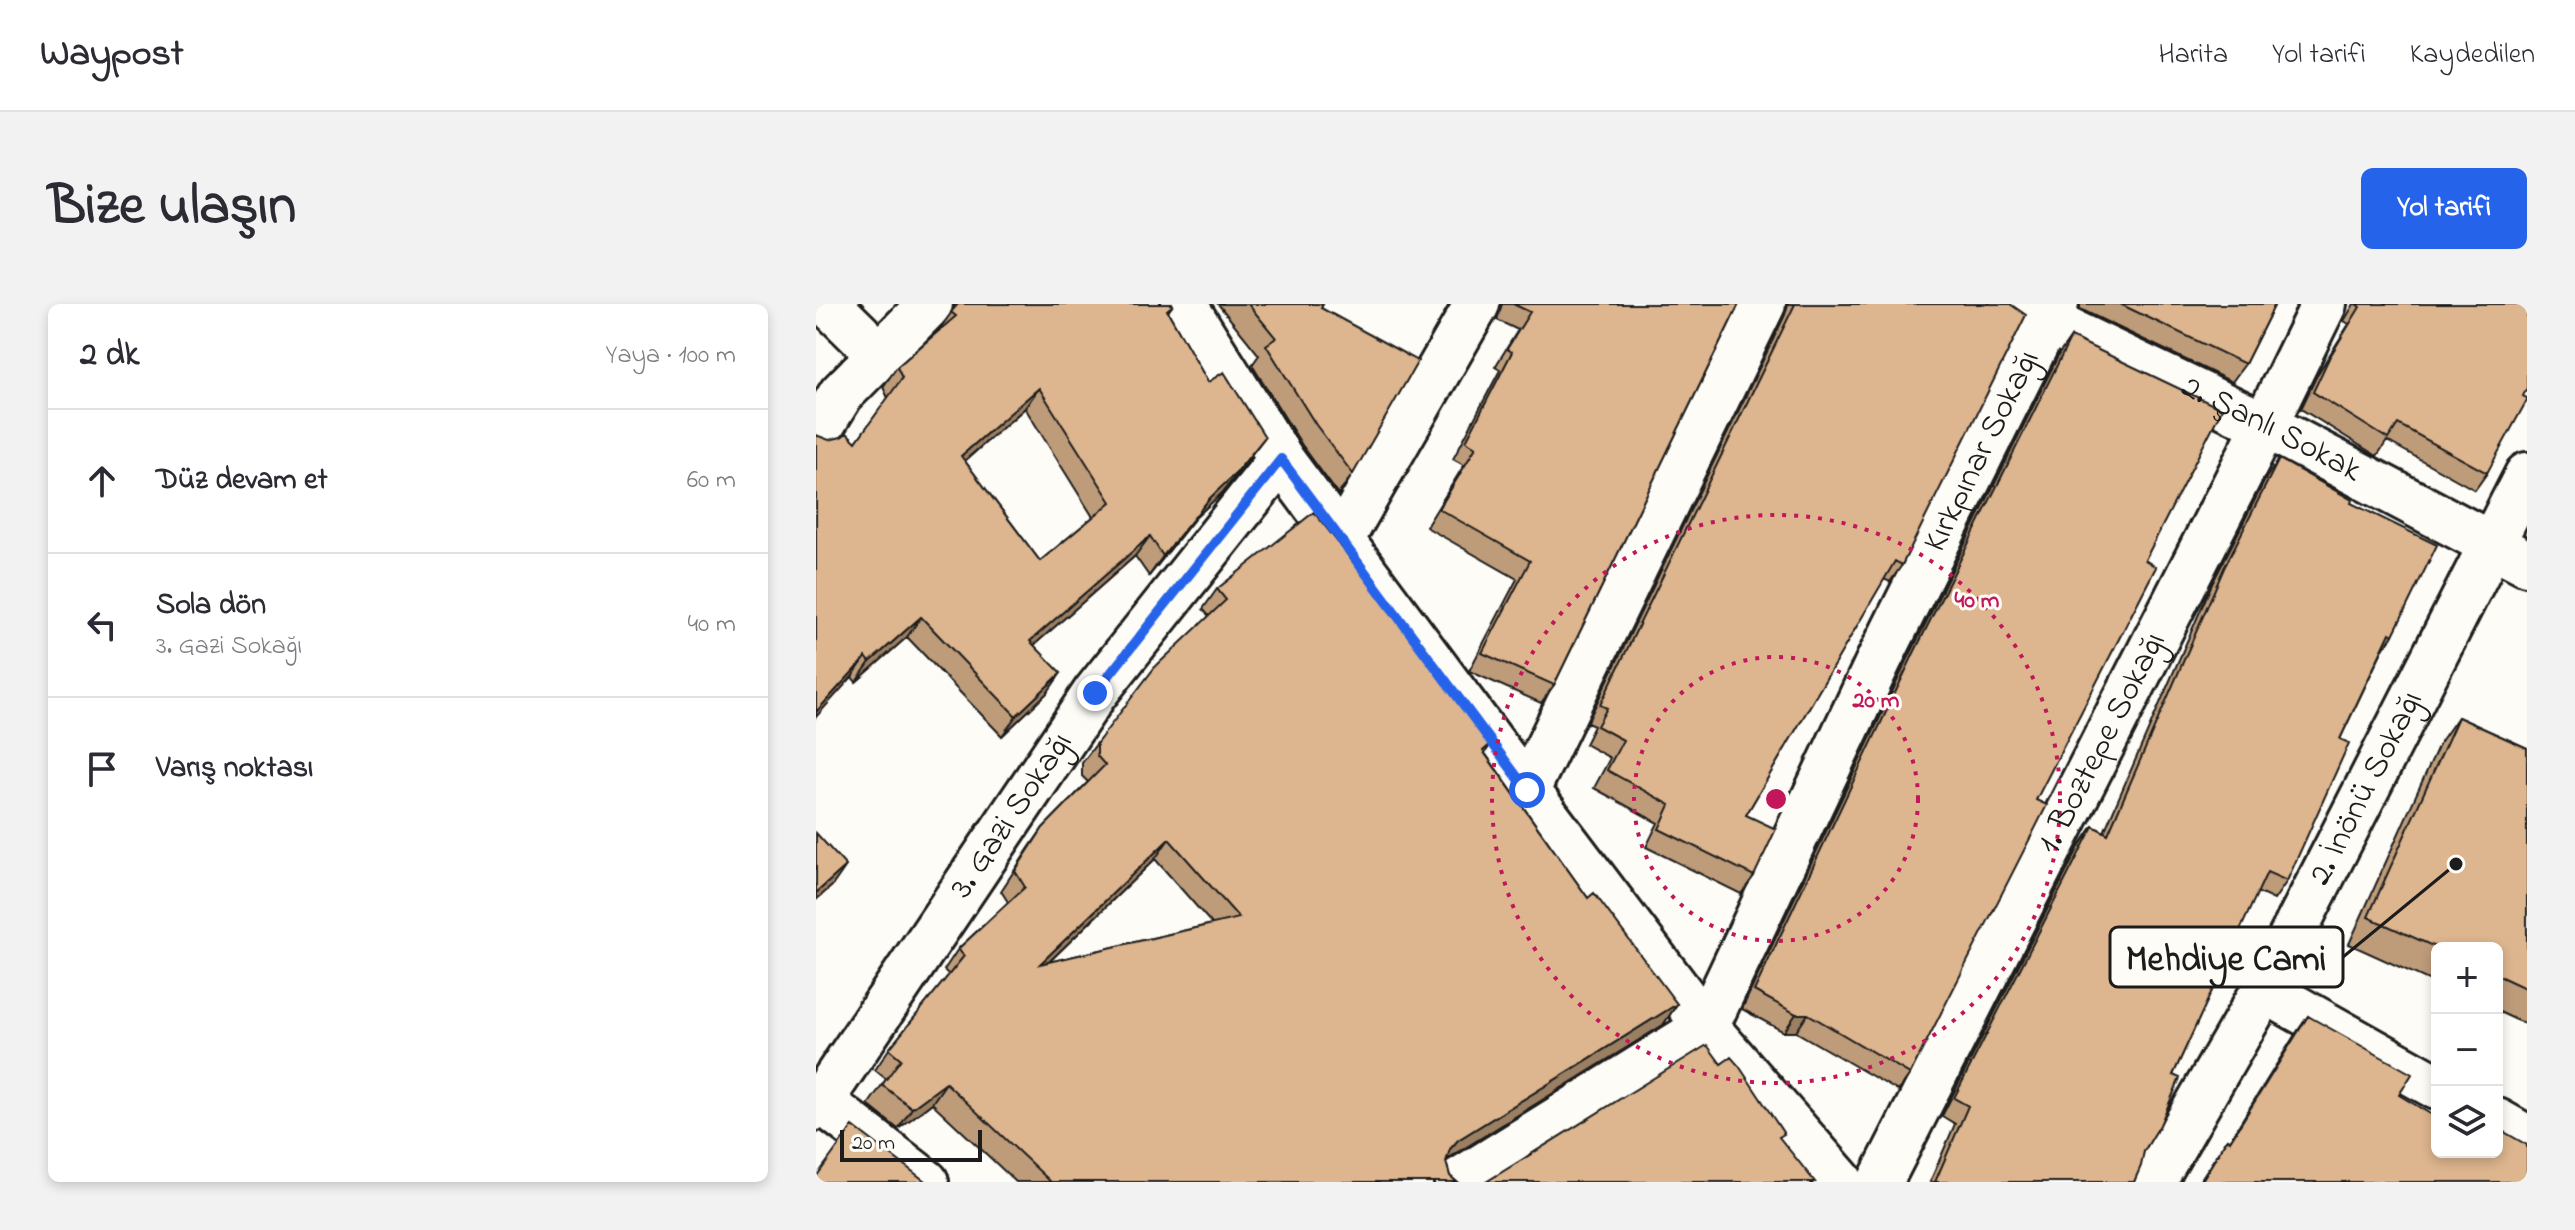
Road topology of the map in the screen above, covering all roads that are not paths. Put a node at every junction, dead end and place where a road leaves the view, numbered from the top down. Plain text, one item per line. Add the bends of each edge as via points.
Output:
1 (828, 304) edge
2 (930, 304) edge
3 (1184, 304) edge
4 (1477, 304) edge
5 (1763, 304) edge
6 (2324, 304) edge
7 (2038, 310) edge
8 (880, 355) junction
9 (2265, 425) junction
10 (816, 435) edge
11 (1281, 459) junction
12 (2527, 475) edge
13 (1341, 540) junction
14 (2510, 554) edge
15 (1527, 790) junction
16 (2264, 990) junction
17 (1706, 1027) junction
18 (2435, 1086) edge
19 (818, 1102) edge
20 (2503, 1124) edge
21 (2527, 1138) edge
22 (926, 1182) edge
23 (1457, 1182) edge
24 (1841, 1182) edge
25 (1880, 1182) edge
26 (2153, 1182) edge

1 - 8 street
2 - 8 street
3 - 11 street
4 - 13 street
5 - 15 street
6 - 9 street, 1. Boztepe Sokağı
7 - 9 street, 2. Şanlı Sokak
7 - 17 street, Kırkpınar Sokağı
8 - 10 street via 841,394
9 - 14 street, 2. Şanlı Sokak
9 - 25 street, 1. Boztepe Sokağı
11 - 13 street
11 - 19 street, 3. Gazi Sokağı via 1095,693
12 - 14 street, 2. İnönü Sokağı
13 - 15 street
14 - 16 street, 2. İnönü Sokağı
15 - 17 street
16 - 18 street
16 - 26 street, 2. İnönü Sokağı
17 - 23 street
17 - 24 street
19 - 22 street
20 - 21 street

